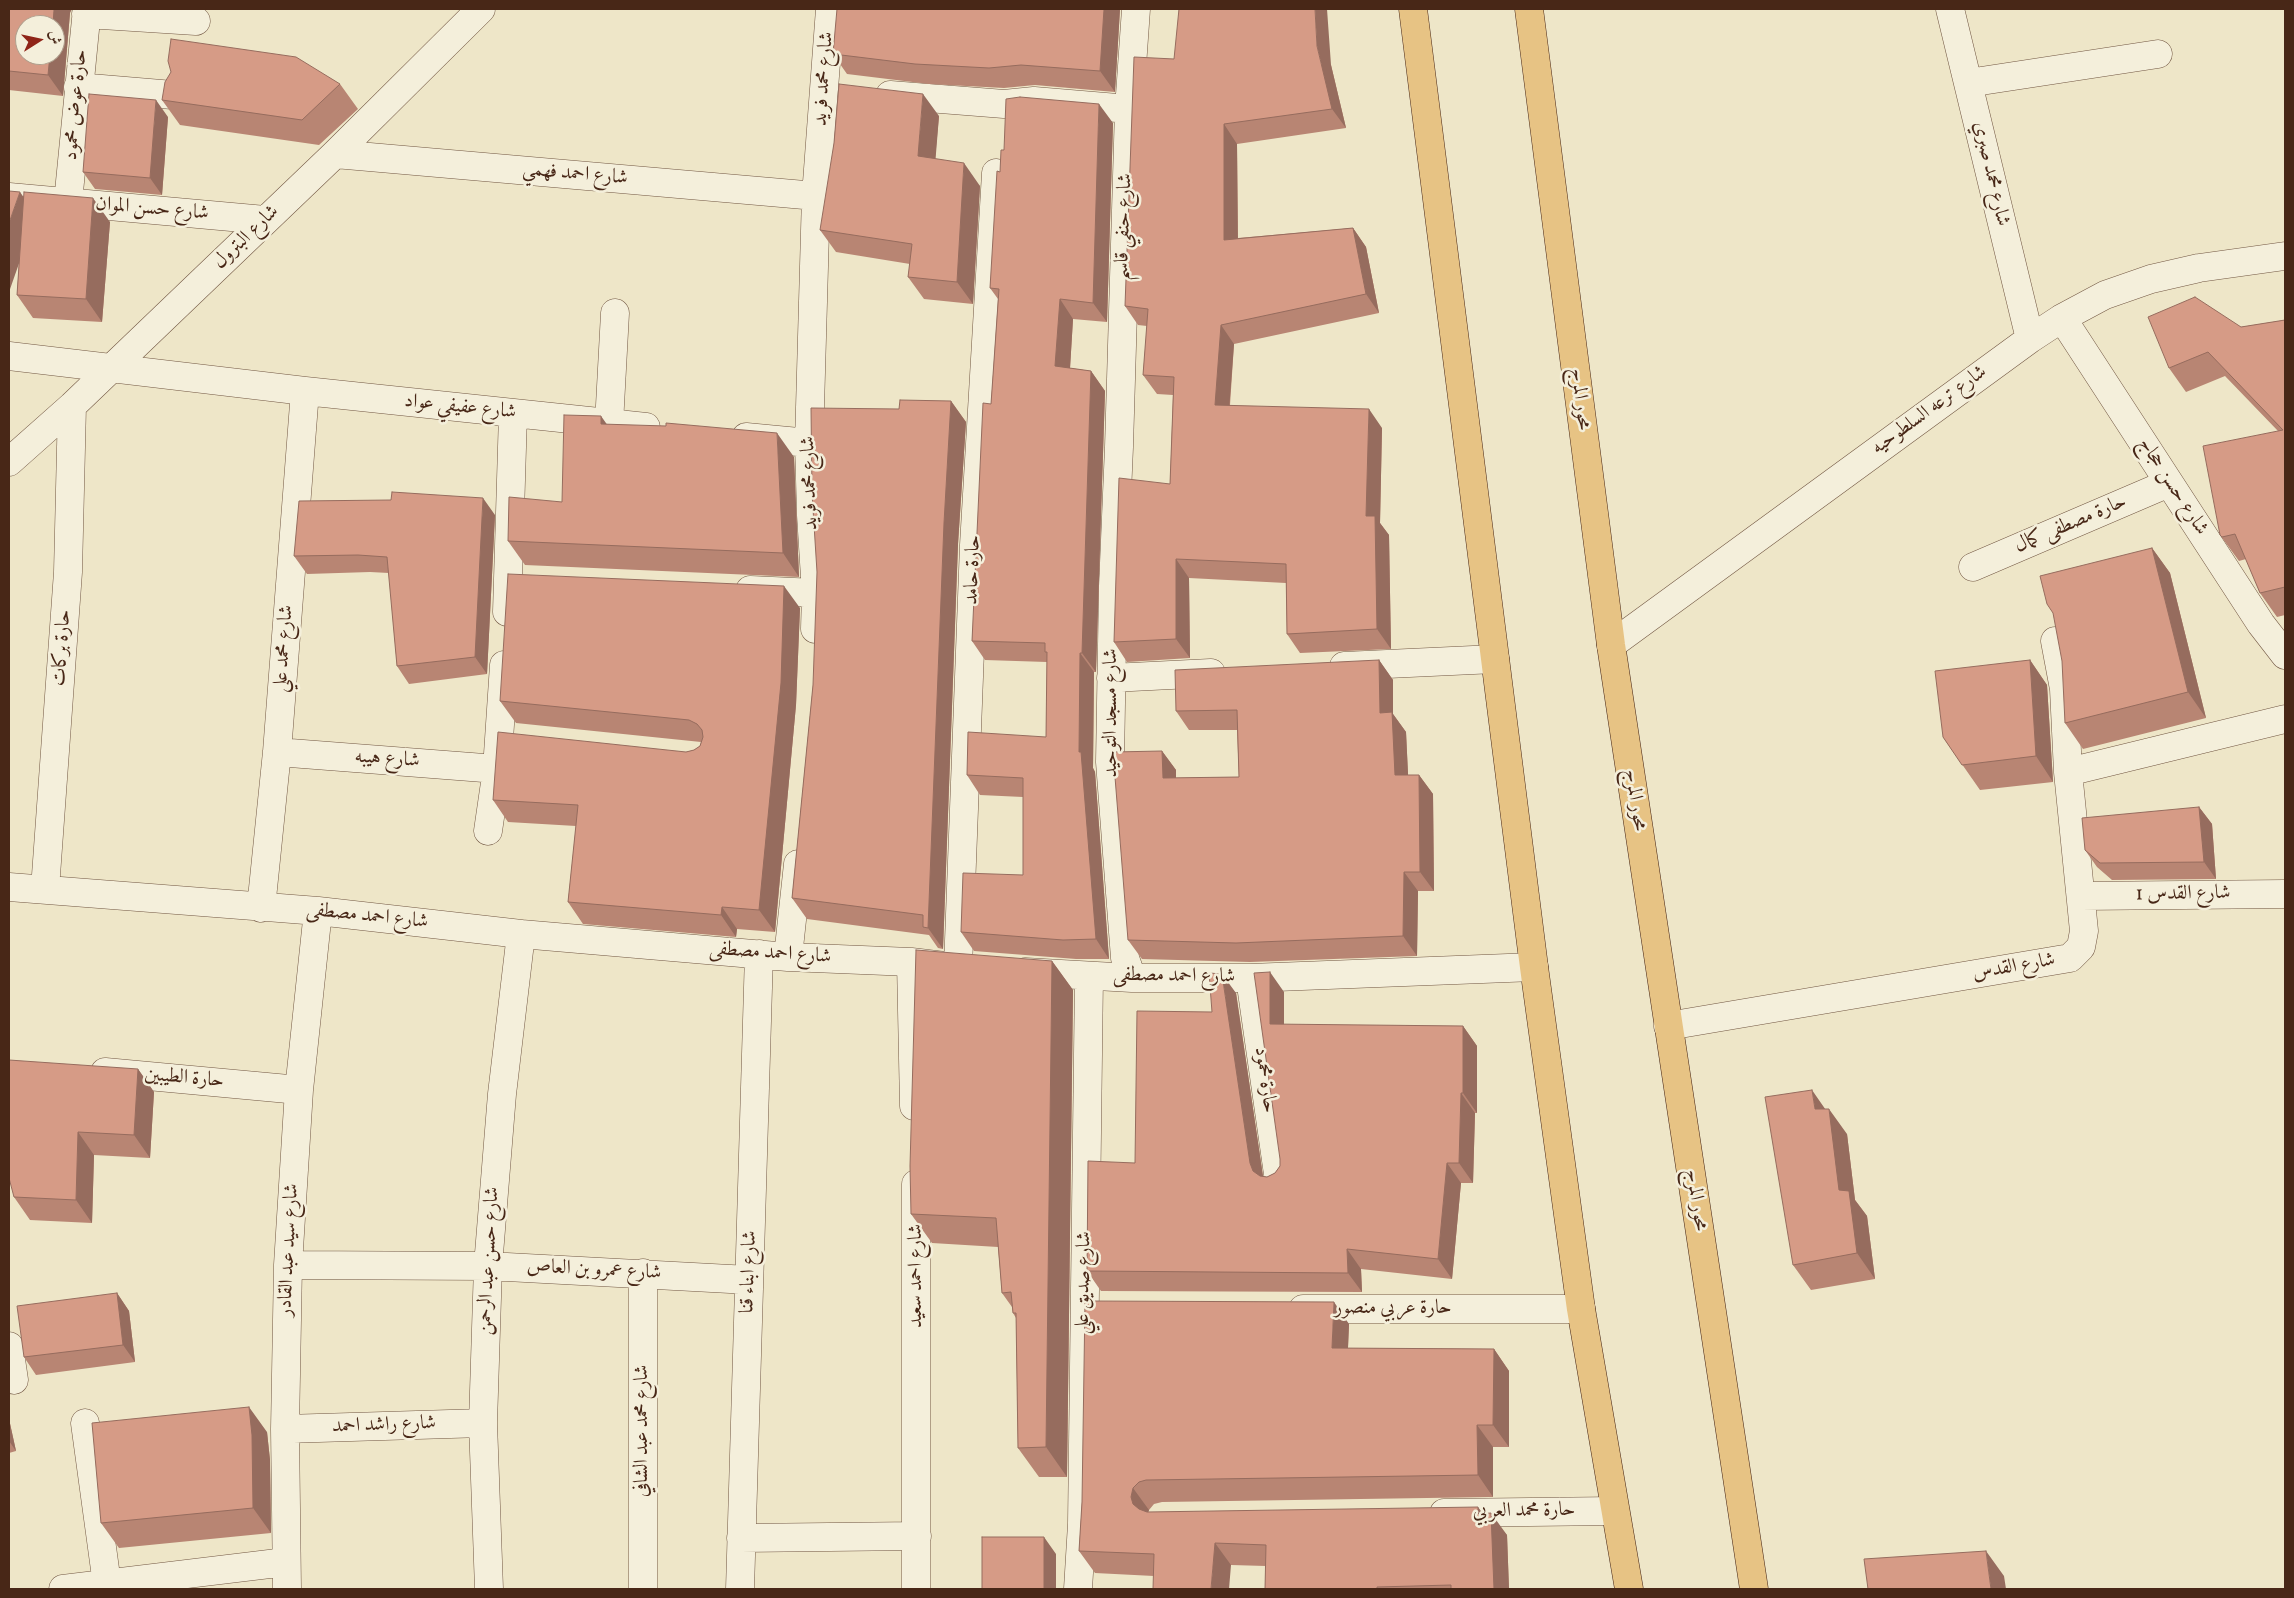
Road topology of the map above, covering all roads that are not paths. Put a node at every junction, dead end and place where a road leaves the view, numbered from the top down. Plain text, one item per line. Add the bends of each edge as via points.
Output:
1 (481, 9) edge
2 (830, 9) edge
3 (1136, 9) edge
4 (1413, 9) edge
5 (1529, 9) edge
6 (1950, 9) edge
7 (86, 11) edge
8 (196, 21) dead end
9 (2158, 54) dead end
10 (1968, 83) junction
11 (78, 87) junction
12 (845, 91) junction
13 (173, 95) edge
14 (1129, 109) junction
15 (335, 154) junction
16 (996, 173) edge
17 (816, 196) junction
18 (9, 197) edge
19 (68, 202) junction
20 (265, 220) junction
21 (2285, 256) edge
22 (615, 313) dead end
23 (2062, 318) junction
24 (2030, 339) junction
25 (9, 356) edge
26 (112, 367) junction
27 (305, 391) junction
28 (72, 406) junction
29 (513, 414) junction
30 (609, 424) junction
31 (666, 429) edge
32 (723, 435) edge
33 (809, 443) junction
34 (1119, 446) joint
35 (9, 462) edge
36 (2169, 482) junction
37 (1973, 566) dead end
38 (727, 589) edge
39 (816, 592) junction
40 (2273, 624) edge
41 (2055, 641) edge
42 (1610, 645) junction
43 (2285, 655) edge
44 (814, 658) edge
45 (1495, 659) junction
46 (1318, 668) edge
47 (1239, 672) edge
48 (1111, 678) junction
49 (2285, 719) edge
50 (499, 737) junction
51 (528, 740) edge
52 (277, 752) junction
53 (497, 769) junction
54 (2068, 772) junction
55 (488, 831) dead end
56 (801, 835) edge
57 (45, 889) junction
58 (10, 894) edge
59 (2285, 894) edge
60 (2081, 896) junction
61 (261, 908) junction
62 (318, 911) junction
63 (521, 934) junction
64 (759, 954) junction
65 (788, 957) junction
66 (911, 962) junction
67 (958, 967) junction
68 (1534, 967) junction
69 (1089, 976) junction
70 (1132, 978) junction
71 (1250, 978) junction
72 (1668, 1026) junction
73 (78, 1070) edge
74 (299, 1090) junction
75 (914, 1130) edge
76 (915, 1159) edge
77 (1278, 1181) edge
78 (288, 1265) junction
79 (488, 1266) junction
80 (643, 1273) junction
81 (750, 1280) junction
82 (1113, 1307) edge
83 (1084, 1308) junction
84 (1282, 1309) edge
85 (1581, 1309) junction
86 (9, 1346) edge
87 (14, 1380) dead end
88 (482, 1422) junction
89 (85, 1423) dead end
90 (285, 1428) junction
91 (1615, 1511) junction
92 (1418, 1514) edge
93 (917, 1536) junction
94 (741, 1538) junction
95 (286, 1562) junction
96 (106, 1584) junction
97 (63, 1589) edge
98 (287, 1589) edge
99 (489, 1589) edge
100 (643, 1589) edge
101 (740, 1589) edge
102 (916, 1589) edge
103 (1078, 1589) edge
104 (1629, 1589) edge
105 (1754, 1589) edge

1 - 15 street, شارع البترول
2 - 12 street, شارع محمد فريد
3 - 14 street, شارع حنفي قاسم
4 - 45 main road
5 - 42 main road, محور المرج
6 - 10 street, شارع محمد صبري
7 - 8 street
7 - 11 street, حارة عوض محمود
9 - 10 street
10 - 24 street, شارع محمد صبري
11 - 13 street
11 - 19 street, حارة عوض محمود
12 - 14 street via 938,100 1004,104 1034,101
12 - 17 street, شارع محمد فريد
14 - 34 street, شارع حنفي قاسم
15 - 17 street, شارع احمد فهمي
15 - 20 street, شارع البترول
16 - 67 street, حارة حامد via 974,545
17 - 33 street, شارع محمد فريد
18 - 19 street, شارع حسن الموان
19 - 20 street, شارع حسن الموان
20 - 26 street, شارع البترول
21 - 23 street, شارع ترعه السلطوحيه via 2199,268 2151,279 2105,295
22 - 30 street
23 - 24 street, شارع ترعه السلطوحيه
23 - 36 street, شارع حسن حجاج
24 - 42 street, شارع ترعه السلطوحيه
25 - 26 street, شارع عفيفي عواد
26 - 27 street, شارع عفيفي عواد
26 - 28 street, شارع البترول
27 - 29 street, شارع عفيفي عواد
27 - 52 street, شارع محمد علي
28 - 35 street, شارع البترول
28 - 57 street, حارة بركات via 68,572
29 - 30 street, شارع عفيفي عواد
29 - 50 street via 519,581
30 - 31 street, شارع عفيفي عواد
32 - 33 street
33 - 39 street, شارع محمد فريد
34 - 48 street, شارع مسجد التوحيد
36 - 37 street, حارة مصطفى كمال
36 - 40 street, شارع حسن حجاج
38 - 39 street
39 - 44 street, شارع محمد فريد
40 - 43 street, شارع حسن حجاج
41 - 54 street, شارع القدس via 2064,689
42 - 72 main road, محور المرج
45 - 46 street
45 - 68 main road
47 - 48 street
48 - 70 street, شارع مسجد التوحيد via 1110,762 1117,868 1125,958
49 - 54 street
50 - 51 street
50 - 53 street
52 - 53 street, شارع هيبه
52 - 61 street, شارع محمد علي
53 - 55 street
54 - 60 street, شارع القدس
56 - 65 street
57 - 58 street, شارع احمد مصطفى
57 - 61 street, شارع احمد مصطفى
59 - 60 street, شارع القدس 1
60 - 72 street, شارع القدس via 2084,931 2081,947 2070,958
61 - 62 street, شارع احمد مصطفى
62 - 63 street, شارع احمد مصطفى
62 - 74 street, شارع سيد عبد القادر
63 - 64 street, شارع احمد مصطفى
63 - 79 street, شارع حسن عبد الرحمن via 502,1094
64 - 65 street, شارع احمد مصطفى
64 - 81 street, شارع ابناء قنا
65 - 66 street, شارع احمد مصطفى
66 - 67 street, شارع احمد مصطفى
66 - 75 street
67 - 69 street, شارع احمد مصطفى
68 - 71 street, شارع احمد مصطفى
68 - 85 main road
69 - 70 street, شارع احمد مصطفى
69 - 83 street, شارع صديق علي
70 - 71 street, شارع احمد مصطفى
71 - 77 street, حارة محمود
72 - 105 main road, محور المرج
73 - 74 street, حارة الطيبين
74 - 78 street, شارع سيد عبد القادر
76 - 93 street, شارع احمد سعيد
78 - 79 street, شارع عمرو بن العاص
78 - 90 street, شارع سيد عبد القادر
79 - 80 street, شارع عمرو بن العاص
79 - 88 street, شارع حسن عبد الرحمن
80 - 81 street, شارع عمرو بن العاص
80 - 100 street, شارع محمد عبد الشافي
81 - 94 street, شارع ابناء قنا
82 - 83 street
83 - 103 street, شارع صديق علي via 1082,1524
84 - 85 street, حارة عربي منصور
85 - 91 main road
86 - 87 street
88 - 90 street, شارع راشد احمد
88 - 99 street, شارع حسن عبد الرحمن
89 - 96 street
90 - 95 street, شارع سيد عبد القادر
91 - 92 street, حارة محمد العربي
91 - 104 main road
93 - 94 street
93 - 102 street, شارع احمد سعيد
94 - 101 street, شارع ابناء قنا
95 - 96 street
95 - 98 street, شارع سيد عبد القادر
96 - 97 street

